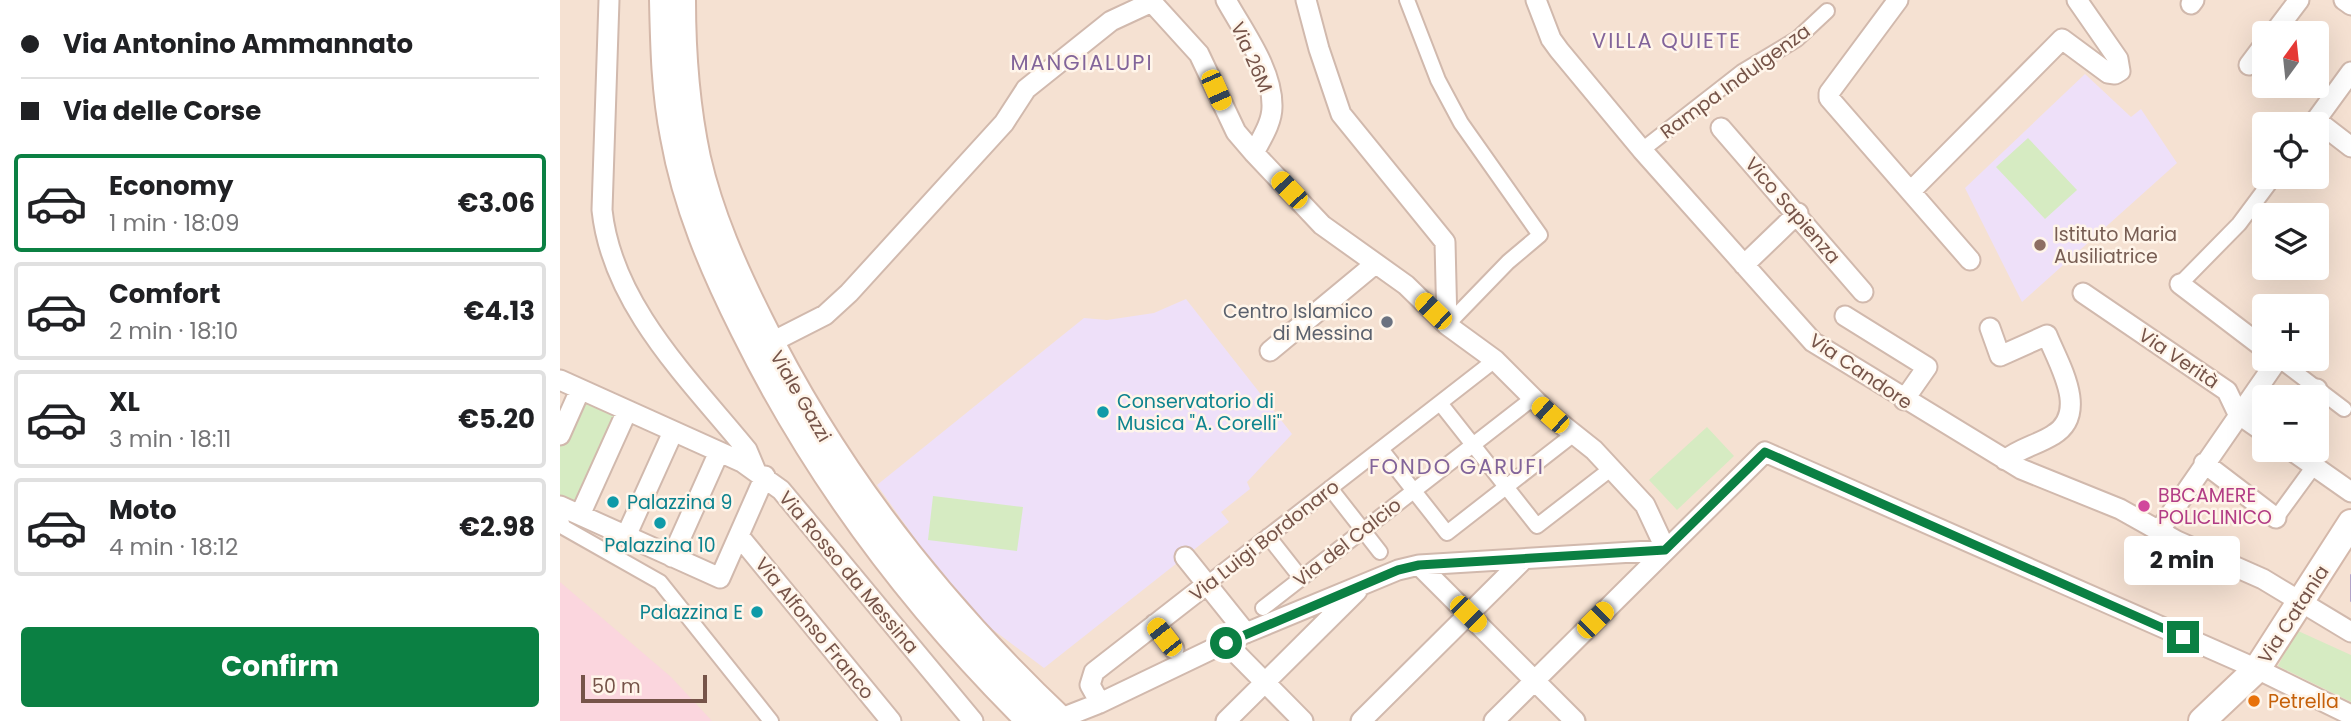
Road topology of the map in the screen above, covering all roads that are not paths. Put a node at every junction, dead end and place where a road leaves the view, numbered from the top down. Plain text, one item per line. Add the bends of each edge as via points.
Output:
1 (609, 0) edge
2 (663, 0) edge
3 (682, 0) edge
4 (1226, 0) edge
5 (1306, 0) edge
6 (1407, 0) edge
7 (1536, 0) edge
8 (1898, 0) edge
9 (2077, 0) edge
10 (2299, 0) edge
11 (2344, 0) edge
12 (1151, 1) edge
13 (2351, 5) edge
14 (1827, 11) dead end
15 (2283, 21) edge
16 (2252, 61) edge
17 (2249, 65) dead end
18 (2351, 72) edge
19 (1721, 128) dead end
20 (2351, 147) edge
21 (1642, 150) junction
22 (1254, 153) junction
23 (2265, 189) edge
24 (1912, 190) junction
25 (1798, 213) junction
26 (1970, 260) dead end
27 (1375, 264) junction
28 (1744, 265) junction
29 (2180, 284) joint
30 (1863, 292) dead end
31 (2083, 293) dead end
32 (1845, 316) dead end
33 (1447, 325) junction
34 (1990, 328) dead end
35 (2252, 339) edge
36 (771, 343) junction
37 (1270, 351) dead end
38 (1494, 360) junction
39 (2269, 371) edge
40 (2291, 371) edge
41 (560, 380) edge
42 (2306, 385) edge
43 (580, 390) junction
44 (1532, 399) junction
45 (1904, 400) junction
46 (2329, 401) edge
47 (1440, 403) junction
48 (2344, 409) dead end
49 (627, 411) junction
50 (2238, 414) junction
51 (2252, 424) edge
52 (673, 432) junction
53 (1574, 434) junction
54 (560, 435) edge
55 (1473, 445) junction
56 (1381, 449) junction
57 (719, 452) junction
58 (2005, 460) junction
59 (2308, 462) edge
60 (2204, 463) junction
61 (2314, 466) junction
62 (1612, 468) junction
63 (760, 473) junction
64 (1506, 487) junction
65 (1330, 488) junction
66 (1414, 491) junction
67 (2351, 492) edge
68 (560, 506) edge
69 (580, 515) junction
70 (560, 516) edge
71 (2276, 518) joint
72 (2351, 523) edge
73 (1363, 530) junction
74 (2159, 531) junction
75 (626, 536) junction
76 (738, 536) junction
77 (1268, 537) junction
78 (1665, 550) junction
79 (1380, 552) dead end
80 (672, 557) junction
81 (1185, 557) dead end
82 (1524, 559) junction
83 (1419, 565) junction
84 (1301, 578) junction
85 (1207, 584) junction
86 (1364, 584) junction
87 (2301, 602) junction
88 (1263, 608) dead end
89 (1468, 614) junction
90 (1155, 624) junction
91 (2351, 632) edge
92 (1246, 634) junction
93 (1226, 643) junction
94 (1174, 649) dead end
95 (2257, 669) junction
96 (1534, 681) junction
97 (1265, 682) junction
98 (1100, 703) junction
99 (2351, 715) edge
100 (1059, 720) edge
101 (771, 721) edge
102 (891, 721) edge
103 (973, 721) edge
104 (1030, 721) edge
105 (1226, 721) edge
106 (1304, 721) edge
107 (1361, 721) edge
108 (1494, 721) edge
109 (1575, 721) edge
110 (2202, 721) edge

1 - 63 street, Via Rosso da Messina via 602,210 607,237 622,281 650,327
2 - 104 main road, Viale Gazzi via 667,94 687,192 707,251 754,352 785,410 867,536
3 - 36 main road, Viale Gazzi via 683,66 698,160 725,245
4 - 22 street, Via 26M via 1270,93 1269,122
5 - 33 street via 1341,114 1445,242
6 - 33 street via 1438,80 1461,123 1541,235
7 - 21 street, Via Candore via 1551,40
8 - 24 street via 1829,98
9 - 24 street via 2118,59 2118,73 2108,73 2062,39
10 - 15 street
11 - 13 street
12 - 22 street via 1199,54 1236,132
12 - 36 street via 1111,21 1027,89 1004,123 849,293 825,315
14 - 21 street, Rampa Indulgenza via 1797,39 1742,72
16 - 17 street
18 - 20 street via 2316,120
19 - 25 street, Vico Sapienza
21 - 28 street, Via Candore
22 - 27 street via 1322,225
23 - 29 street via 2239,224
24 - 26 street
25 - 28 street
25 - 30 street, Vico Sapienza
27 - 33 street via 1406,285
27 - 37 street
28 - 45 street, Via Candore via 1813,342
29 - 35 street
31 - 50 street, Via Verità via 2227,391
32 - 45 street via 1927,368
33 - 38 street
34 - 58 street via 2000,356 2047,335 2070,393 2069,412 2060,429
36 - 100 main road, Viale Gazzi via 830,447 883,524 1018,680
38 - 44 street
38 - 47 street, Via Luigi Bordonaro
39 - 50 street
40 - 42 street
41 - 43 street
43 - 49 street
43 - 54 street
44 - 53 street
44 - 55 street, Via del Calcio
45 - 58 street, Via Candore
46 - 48 street
47 - 55 street
47 - 56 street, Via Luigi Bordonaro
49 - 52 street
49 - 69 street
50 - 51 street, Via Verità
50 - 60 street
52 - 57 street
52 - 75 street
53 - 62 street
53 - 64 street
55 - 64 street
55 - 66 street, Via del Calcio
56 - 65 street, Via Luigi Bordonaro
56 - 66 street
57 - 63 street
57 - 80 street
58 - 74 street, Via Candore via 2120,509
59 - 61 street
60 - 71 street
60 - 74 street
61 - 67 street
61 - 71 street
62 - 64 street via 1537,526
62 - 78 street via 1645,505
63 - 76 street
63 - 103 street, Via Rosso da Messina via 781,490
64 - 66 street via 1447,533
65 - 73 street
65 - 77 street, Via Luigi Bordonaro
66 - 73 street, Via del Calcio
68 - 69 street
69 - 75 street
70 - 101 street via 563,527 660,582
72 - 87 main road, Via Catania
73 - 79 street
73 - 84 street, Via del Calcio
74 - 87 street, Via Candore via 2263,579
75 - 80 street
76 - 80 street via 720,578
76 - 102 street, Via Alfonso Franco
77 - 84 street
77 - 85 street, Via Luigi Bordonaro
78 - 82 street
78 - 95 street via 1765,452
78 - 96 street
81 - 85 street
82 - 83 street
82 - 89 street
83 - 86 street
83 - 89 street
84 - 88 street, Via del Calcio
85 - 90 street, Via Luigi Bordonaro
85 - 92 street
86 - 92 street
86 - 97 street
87 - 91 street, Via Candore
87 - 95 main road, Via Catania
89 - 96 street
89 - 107 street
90 - 94 street
90 - 98 street, Via Luigi Bordonaro via 1094,672 1090,685
92 - 93 street
93 - 97 street
93 - 98 street
95 - 99 street
95 - 110 main road, Via Catania
96 - 108 street
96 - 109 street
97 - 105 street
97 - 106 street
98 - 100 street

